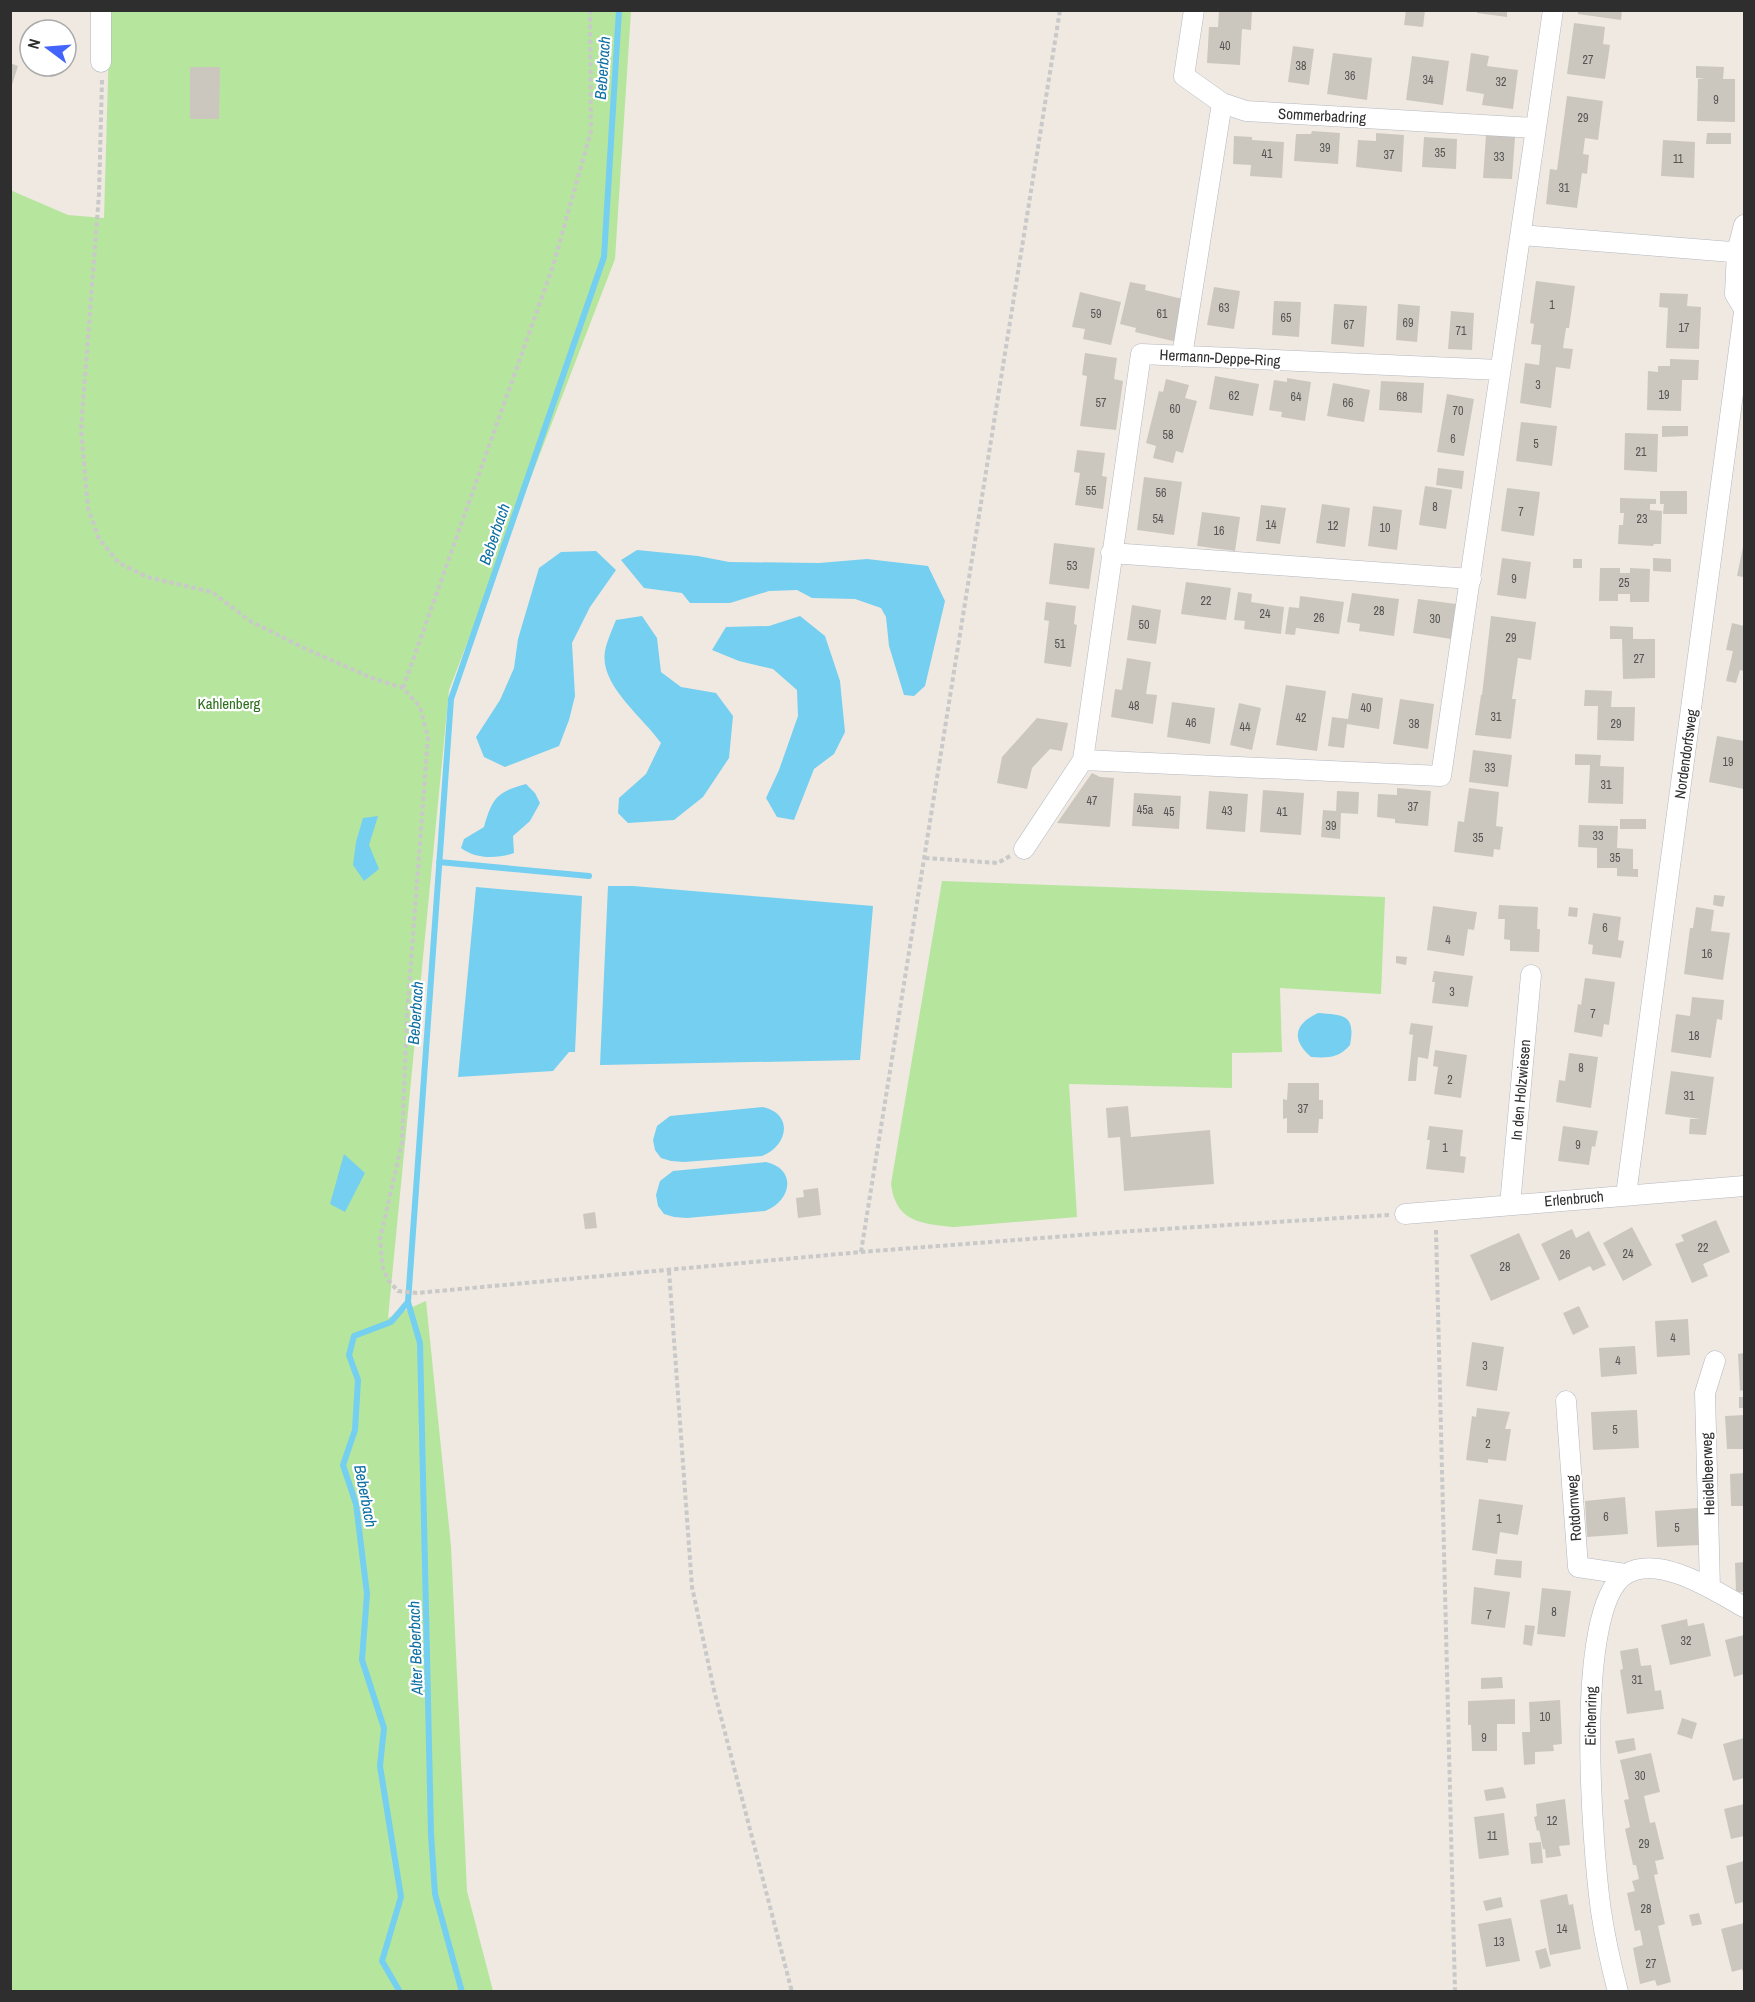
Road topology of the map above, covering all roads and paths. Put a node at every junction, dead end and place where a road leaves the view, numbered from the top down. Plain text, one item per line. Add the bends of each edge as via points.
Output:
1 (101, 10) edge
2 (590, 10) edge
3 (1060, 10) edge
4 (1194, 10) edge
5 (1553, 10) edge
6 (101, 62) joint
7 (1222, 103) junction
8 (1536, 128) junction
9 (1744, 225) edge
10 (1522, 235) junction
11 (1741, 253) edge
12 (1744, 311) edge
13 (1182, 356) junction
14 (1500, 370) junction
15 (1111, 553) junction
16 (1471, 579) junction
17 (403, 688) junction
18 (1083, 760) junction
19 (1024, 849) joint
20 (925, 858) junction
21 (1532, 975) dead end
22 (1744, 1186) edge
23 (1626, 1195) junction
24 (1510, 1205) junction
25 (1436, 1211) junction
26 (1405, 1214) joint
27 (861, 1252) junction
28 (669, 1271) junction
29 (1715, 1361) dead end
30 (1566, 1401) dead end
31 (1625, 1574) junction
32 (1710, 1588) junction
33 (1744, 1607) edge
34 (792, 1992) edge
35 (1455, 1992) edge
36 (1618, 1992) edge

1 - 6 street
2 - 17 path via 588,142 553,266
3 - 20 path
4 - 7 street, Sommerbadring via 1184,76
5 - 8 street
6 - 17 path via 99,194 81,429 88,508 99,539 119,563 147,577 212,591 250,621 372,678
7 - 8 street, Sommerbadring via 1246,111
7 - 13 street
8 - 10 street
9 - 11 street, Nordendorfsweg
10 - 11 street
10 - 14 street
11 - 12 street, Nordendorfsweg via 1735,294
12 - 23 street, Nordendorfsweg
13 - 14 street, Hermann-Deppe-Ring
13 - 15 street, Hermann-Deppe-Ring via 1141,354
14 - 16 street
15 - 16 street
15 - 18 street, Hermann-Deppe-Ring
16 - 18 street via 1441,776
17 - 28 path via 420,707 428,737 407,1015 402,1143 380,1239 388,1280 398,1291 417,1293
18 - 19 street, Hermann-Deppe-Ring
19 - 20 path via 998,863
20 - 27 path
21 - 24 street, In den Holzwiesen
22 - 23 street, Erlenbruch
23 - 24 street, Erlenbruch
24 - 25 street, Erlenbruch
25 - 26 street, Erlenbruch
25 - 35 path
26 - 27 path
27 - 28 path
28 - 34 path via 692,1587 714,1690
29 - 32 street, Heidelbeerweg via 1705,1393
30 - 31 street, Rotdornweg via 1578,1567
31 - 32 street via 1653,1569 1670,1571
31 - 36 street, Eichenring via 1603,1613 1593,1658 1590,1781 1601,1912
32 - 33 street

